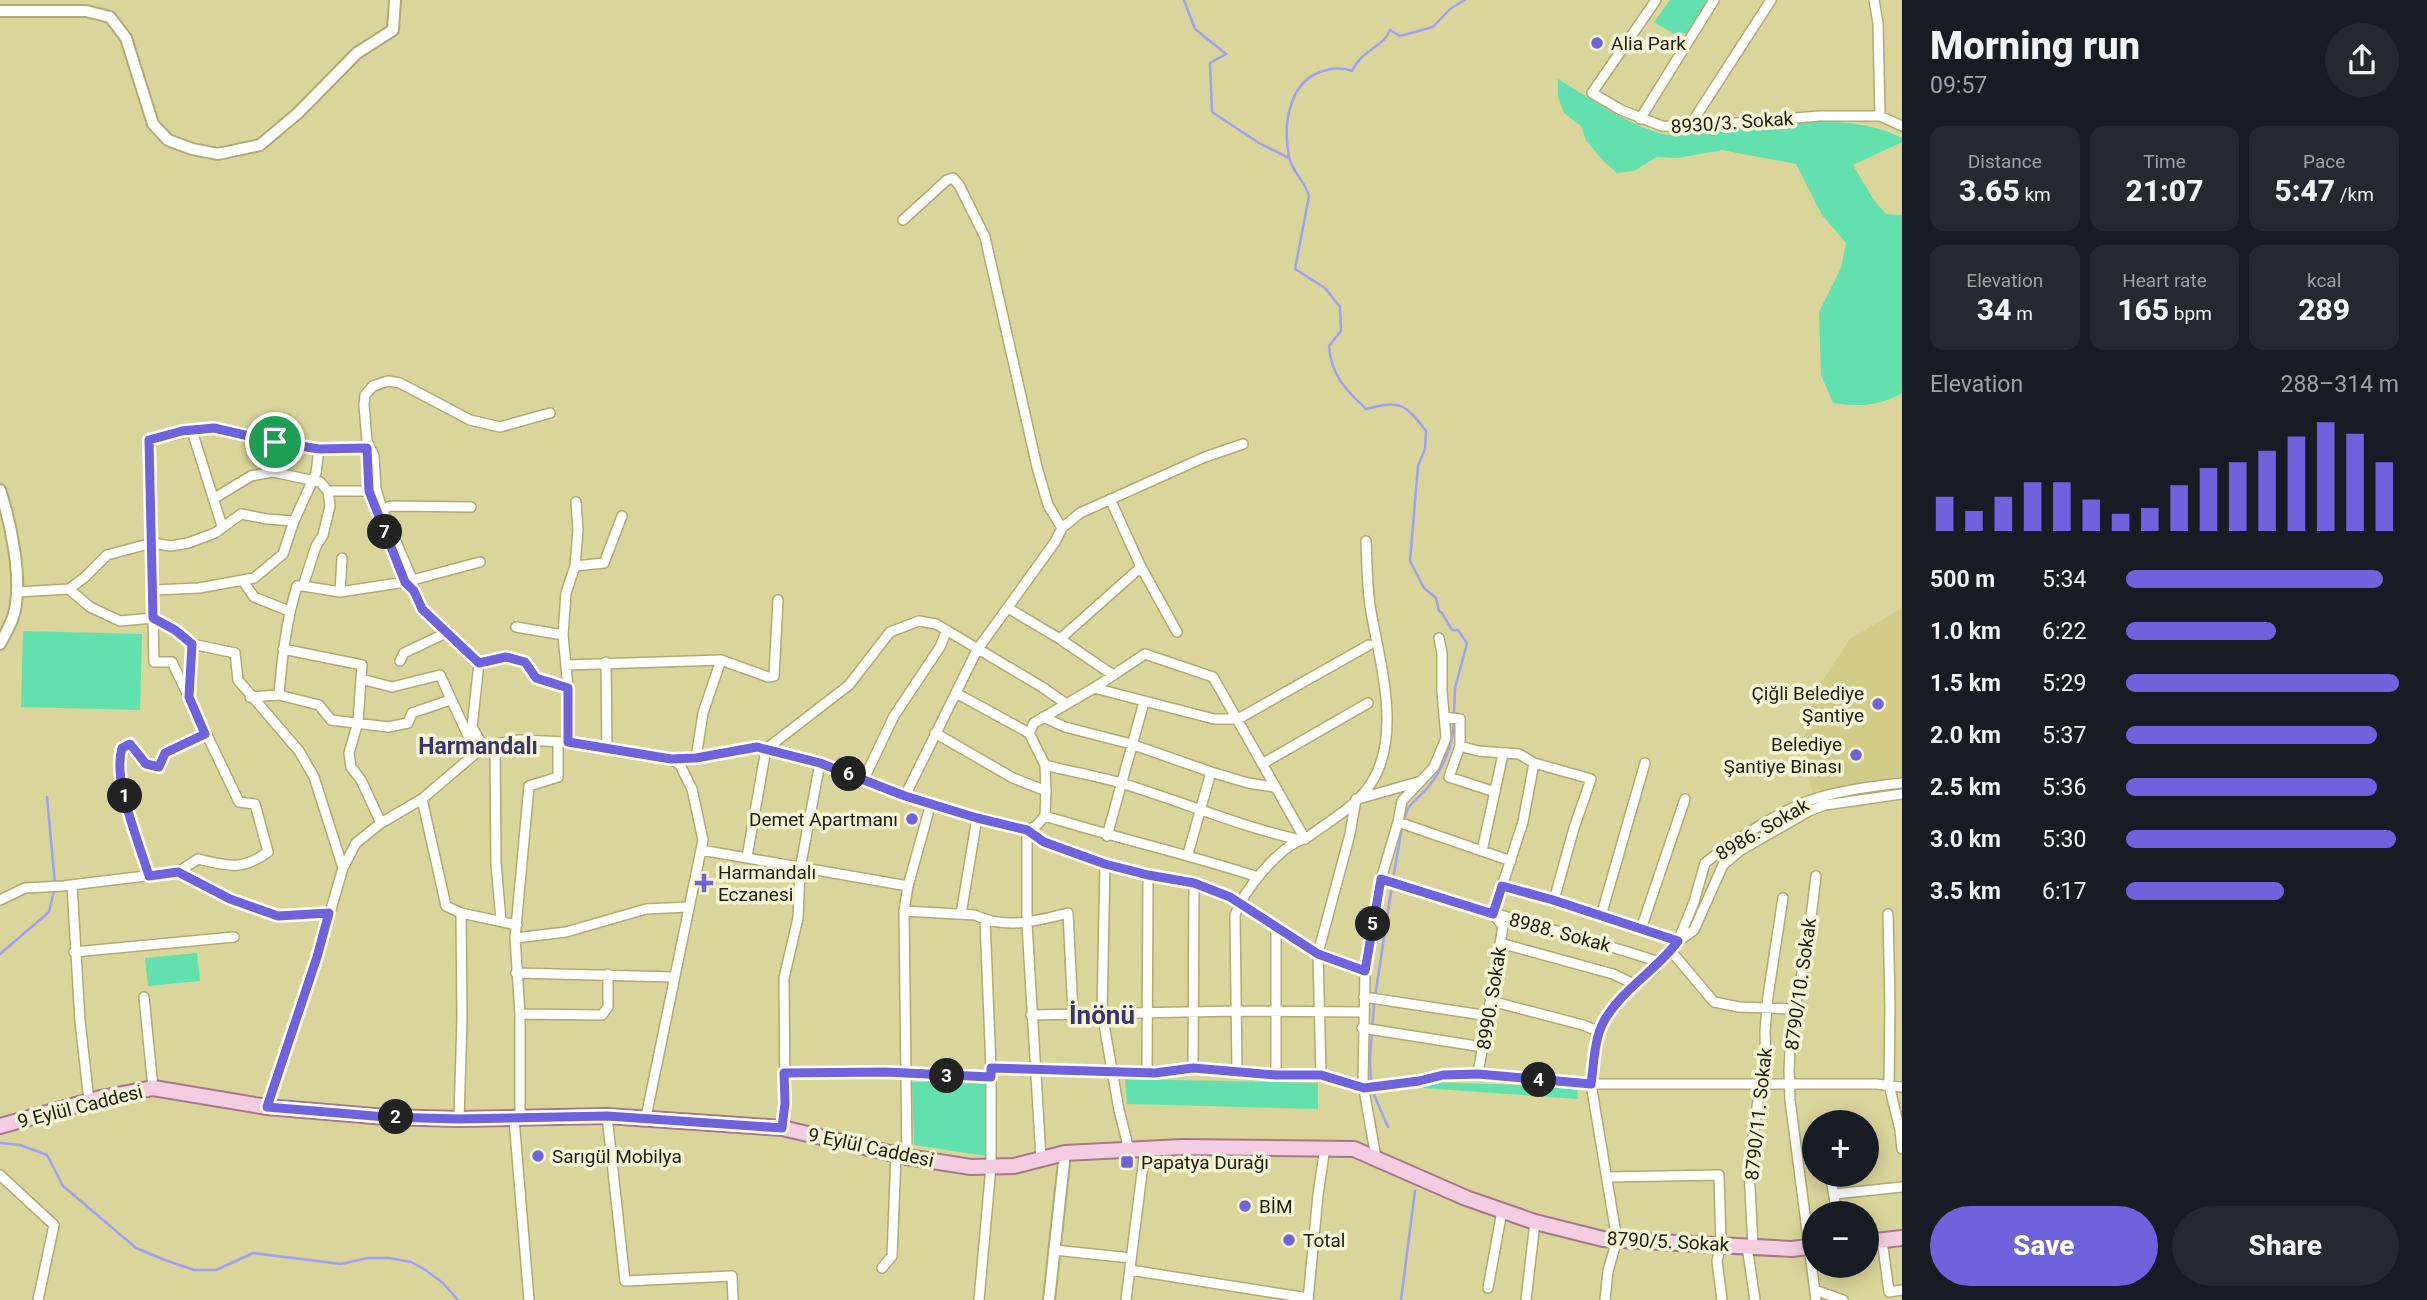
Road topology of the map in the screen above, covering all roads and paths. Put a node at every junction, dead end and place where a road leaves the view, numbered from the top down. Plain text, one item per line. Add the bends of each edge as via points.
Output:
1 (395, 0) edge
2 (1656, 0) edge
3 (1714, 0) edge
4 (1771, 0) edge
5 (1874, 0) edge
6 (0, 11) edge
7 (1880, 116) junction
8 (1640, 118) junction
9 (1902, 126) edge
10 (1689, 127) junction
11 (903, 219) dead end
12 (550, 413) dead end
13 (192, 431) junction
14 (1243, 444) dead end
15 (367, 445) junction
16 (319, 449) junction
17 (313, 480) junction
18 (0, 490) edge
19 (328, 491) junction
20 (369, 491) junction
21 (213, 499) junction
22 (1110, 499) junction
23 (576, 502) dead end
24 (471, 507) dead end
25 (382, 509) junction
26 (622, 516) dead end
27 (294, 521) junction
28 (222, 526) junction
29 (1062, 528) junction
30 (1366, 541) dead end
31 (152, 542) junction
32 (342, 558) dead end
33 (480, 562) dead end
34 (575, 566) junction
35 (1141, 567) junction
36 (243, 580) junction
37 (408, 581) junction
38 (303, 586) junction
39 (69, 589) junction
40 (153, 590) junction
41 (17, 592) junction
42 (340, 592) junction
43 (778, 600) dead end
44 (1007, 608) junction
45 (289, 611) junction
46 (153, 618) junction
47 (516, 627) dead end
48 (947, 630) junction
49 (448, 632) junction
50 (1177, 632) dead end
51 (563, 635) junction
52 (1439, 638) dead end
53 (1060, 639) junction
54 (0, 644) edge
55 (192, 644) junction
56 (1369, 645) dead end
57 (283, 649) junction
58 (977, 650) junction
59 (190, 657) junction
60 (721, 660) junction
61 (400, 661) dead end
62 (172, 662) junction
63 (606, 662) junction
64 (479, 663) junction
65 (566, 665) junction
66 (1113, 675) junction
67 (361, 679) junction
68 (568, 688) junction
69 (1094, 688) junction
70 (956, 693) junction
71 (279, 695) junction
72 (189, 697) junction
73 (250, 697) junction
74 (450, 700) junction
75 (1144, 702) junction
76 (1065, 703) junction
77 (1368, 703) dead end
78 (1043, 717) junction
79 (1446, 717) junction
80 (1238, 719) junction
81 (358, 722) junction
82 (935, 733) junction
83 (1029, 733) junction
84 (205, 734) junction
85 (563, 742) junction
86 (495, 744) junction
87 (1131, 744) junction
88 (1460, 746) junction
89 (607, 749) junction
90 (766, 749) junction
91 (480, 750) junction
92 (1503, 754) junction
93 (696, 758) junction
94 (671, 759) junction
95 (820, 763) junction
96 (1534, 763) junction
97 (1645, 763) dead end
98 (1262, 764) junction
99 (1045, 765) junction
100 (1211, 772) junction
101 (864, 779) junction
102 (1418, 782) junction
103 (1122, 783) junction
104 (1902, 783) edge
105 (1274, 787) junction
106 (1046, 791) junction
107 (1495, 792) junction
108 (1902, 794) edge
109 (905, 796) junction
110 (422, 799) junction
111 (1356, 799) junction
112 (1685, 799) dead end
113 (931, 803) junction
114 (1201, 809) junction
115 (1045, 817) junction
116 (977, 818) junction
117 (382, 823) junction
118 (1402, 823) junction
119 (1027, 830) junction
120 (1107, 836) junction
121 (1302, 839) junction
122 (702, 850) junction
123 (1482, 850) junction
124 (1188, 854) junction
125 (747, 857) junction
126 (1511, 861) junction
127 (1105, 864) junction
128 (343, 868) junction
129 (800, 869) junction
130 (178, 872) junction
131 (1148, 875) junction
132 (149, 876) junction
133 (1816, 876) dead end
134 (1258, 877) junction
135 (1381, 879) junction
136 (1194, 883) junction
137 (67, 886) junction
138 (908, 886) junction
139 (1502, 886) junction
140 (1783, 898) dead end
141 (0, 900) edge
142 (1553, 900) junction
143 (1239, 903) junction
144 (688, 907) junction
145 (904, 911) junction
146 (329, 913) junction
147 (461, 913) junction
148 (961, 914) junction
149 (1493, 914) junction
150 (1888, 914) dead end
151 (1601, 916) junction
152 (985, 920) junction
153 (501, 921) junction
154 (1027, 924) junction
155 (517, 925) junction
156 (1276, 927) junction
157 (1641, 929) junction
158 (234, 937) dead end
159 (515, 938) junction
160 (1678, 941) junction
161 (1500, 943) junction
162 (1671, 951) junction
163 (74, 952) junction
164 (1318, 954) junction
165 (1659, 962) junction
166 (1365, 971) junction
167 (516, 973) junction
168 (608, 975) junction
169 (674, 978) junction
170 (1636, 985) junction
171 (145, 997) dead end
172 (1367, 997) junction
173 (1491, 1001) junction
174 (1767, 1009) junction
175 (1794, 1009) junction
176 (1237, 1011) junction
177 (1276, 1011) junction
178 (1192, 1012) junction
179 (1363, 1012) junction
180 (1073, 1013) junction
181 (1102, 1013) junction
182 (1147, 1013) junction
183 (1320, 1013) junction
184 (520, 1014) junction
185 (1031, 1015) junction
186 (1489, 1016) junction
187 (1365, 1028) junction
188 (1600, 1032) junction
189 (1483, 1048) junction
190 (1193, 1068) junction
191 (1036, 1069) junction
192 (991, 1072) junction
193 (1112, 1072) junction
194 (1237, 1072) junction
195 (784, 1073) junction
196 (1147, 1073) junction
197 (906, 1074) junction
198 (1478, 1074) junction
199 (1276, 1075) junction
200 (1321, 1075) junction
201 (1591, 1084) junction
202 (1760, 1084) junction
203 (1789, 1084) junction
204 (1888, 1085) junction
205 (1902, 1087) edge
206 (153, 1088) junction
207 (1364, 1088) junction
208 (89, 1101) junction
209 (267, 1107) junction
210 (607, 1116) junction
211 (646, 1117) junction
212 (459, 1119) junction
213 (517, 1119) junction
214 (0, 1126) edge
215 (782, 1128) junction
216 (1325, 1147) junction
217 (1145, 1149) junction
218 (1902, 1149) edge
219 (1129, 1150) junction
220 (1065, 1153) junction
221 (902, 1156) junction
222 (1376, 1158) junction
223 (1041, 1159) junction
224 (990, 1166) junction
225 (1406, 1172) joint
226 (0, 1175) edge
227 (1608, 1177) junction
228 (1833, 1187) edge
229 (1902, 1187) edge
230 (1835, 1194) junction
231 (1806, 1201) edge
232 (1836, 1201) edge
233 (1502, 1211) junction
234 (1535, 1222) junction
235 (1902, 1238) edge
236 (1617, 1240) junction
237 (1879, 1241) edge
238 (1721, 1245) junction
239 (1750, 1246) junction
240 (1802, 1248) edge
241 (1054, 1250) junction
242 (1879, 1256) edge
243 (1131, 1258) junction
244 (882, 1268) dead end
245 (1130, 1270) junction
246 (1814, 1278) edge
247 (1488, 1288) dead end
248 (1815, 1290) junction
249 (1902, 1290) edge
250 (1308, 1299) edge
251 (38, 1300) edge
252 (529, 1300) edge
253 (733, 1300) edge
254 (979, 1300) edge
255 (1049, 1300) edge
256 (1126, 1300) edge
257 (1525, 1300) edge
258 (1605, 1300) edge
259 (1721, 1300) edge
260 (1755, 1300) edge
261 (1816, 1300) edge
262 (1843, 1300) edge

1 - 6 street via 393,30 357,53 298,113 260,145 218,154 168,140 153,124 126,38 110,17 86,11
2 - 8 street, 8930/3. Sokak via 1592,93
3 - 8 street
4 - 10 street
5 - 7 street
7 - 9 street
7 - 10 street, 8930/3. Sokak via 1819,116
8 - 10 street, 8930/3. Sokak via 1662,126
11 - 29 street via 947,180 953,178 959,185 985,237 1037,467 1048,505
12 - 15 street via 500,427 470,420 400,383 388,382 373,386 365,395
13 - 16 street via 214,428
13 - 21 street
13 - 31 street via 149,440
14 - 22 street
15 - 16 street
15 - 20 street
15 - 25 street via 374,456
16 - 17 street
17 - 19 street
17 - 21 street via 272,472 251,476
17 - 27 street
18 - 41 street
19 - 20 street
19 - 38 street via 330,506 323,535
20 - 37 street
21 - 28 street
22 - 29 street via 1080,513
22 - 35 street
23 - 34 street
24 - 25 street
25 - 37 street
26 - 34 street via 604,563
27 - 28 street via 241,514
27 - 36 street via 283,554 254,578
28 - 31 street via 188,543
29 - 44 street
30 - 111 street via 1387,740 1377,773
31 - 39 street via 107,555
31 - 40 street
32 - 42 street
33 - 37 street
34 - 51 street via 566,593
35 - 50 street
35 - 53 street
36 - 40 street
36 - 45 street via 254,597
37 - 42 street
37 - 49 street via 422,609
38 - 42 street
38 - 45 street via 298,586
39 - 41 street
39 - 46 street via 90,607 120,621
40 - 46 street
41 - 54 street
43 - 60 street via 774,676
44 - 53 street
44 - 58 street
45 - 57 street
46 - 55 street
46 - 62 street via 154,662
47 - 51 street
48 - 58 street
48 - 90 street via 919,621 890,632 849,685
48 - 101 street via 894,716
49 - 61 street via 404,653
49 - 64 street
51 - 65 street
52 - 79 street
53 - 66 street
55 - 59 street
55 - 73 street via 235,653 238,680
56 - 80 street
57 - 67 street via 362,665
57 - 71 street
58 - 70 street
58 - 76 street
59 - 62 street
59 - 72 street
60 - 63 street
60 - 93 street via 703,713
62 - 72 street
63 - 65 street
63 - 89 street
64 - 68 street via 506,657 525,662 536,678
64 - 91 street via 472,727
65 - 68 street
66 - 69 street
66 - 80 street via 1145,654 1172,662 1213,677
67 - 74 street via 392,687 440,675
67 - 81 street
68 - 85 street
69 - 75 street
69 - 76 street
70 - 82 street
70 - 83 street
71 - 73 street
71 - 81 street via 319,705 331,720
72 - 84 street
73 - 128 street via 299,751 314,777
74 - 81 street via 412,713 408,723 388,727
74 - 91 street
75 - 80 street via 1214,719
75 - 87 street
76 - 78 street
77 - 98 street
78 - 83 street
78 - 87 street
79 - 88 street via 1460,719
79 - 102 street via 1446,738 1434,766
80 - 98 street
81 - 117 street via 349,753 351,767
82 - 106 street via 1013,778
82 - 109 street
83 - 99 street
84 - 130 street via 239,802 255,804 268,852 255,862 233,867 198,859
84 - 132 street via 165,753 159,767 146,764 130,744 122,748 118,759 121,783
85 - 86 street
85 - 89 street
85 - 155 street via 558,777 529,786
86 - 91 street
86 - 153 street
87 - 100 street
87 - 103 street
88 - 92 street
88 - 107 street via 1450,777
89 - 94 street
90 - 93 street
90 - 95 street
90 - 125 street
91 - 110 street
92 - 96 street via 1519,754
92 - 107 street
93 - 94 street
94 - 122 street via 680,765 692,789
95 - 101 street
95 - 129 street
96 - 126 street
96 - 142 street via 1591,779
97 - 151 street
98 - 105 street
99 - 103 street
99 - 106 street
100 - 105 street
100 - 114 street
101 - 109 street
102 - 111 street
102 - 118 street via 1402,802
103 - 114 street
103 - 120 street
104 - 160 street, 8986. Sokak via 1815,799 1735,836 1705,863
105 - 121 street
106 - 115 street
107 - 123 street
108 - 160 street, 8986. Sokak via 1825,805 1741,850 1723,865 1694,930
109 - 113 street
110 - 117 street
110 - 147 street via 446,906
111 - 121 street
111 - 164 street
112 - 157 street
113 - 116 street
113 - 138 street
114 - 121 street via 1225,820
114 - 124 street
115 - 119 street
115 - 120 street
116 - 119 street
116 - 148 street
117 - 128 street via 356,843
118 - 123 street
118 - 135 street
119 - 127 street via 1044,842
119 - 154 street
120 - 124 street
121 - 134 street
122 - 125 street
122 - 144 street
123 - 126 street
124 - 134 street
125 - 129 street
126 - 139 street
127 - 131 street
127 - 181 street
128 - 146 street
129 - 138 street
129 - 195 street via 797,918 784,978
130 - 132 street
130 - 146 street via 230,899 278,916
131 - 136 street
131 - 182 street
132 - 137 street
133 - 175 street, 8790/10. Sokak
134 - 143 street
135 - 149 street, 8988. Sokak
135 - 166 street
136 - 143 street
136 - 178 street
137 - 141 street via 25,888
137 - 163 street
138 - 145 street
139 - 142 street
139 - 149 street
140 - 174 street, 8790/11. Sokak
142 - 151 street
143 - 156 street
143 - 176 street via 1234,915
144 - 159 street via 646,909 566,932
144 - 169 street
145 - 148 street
145 - 197 street
146 - 209 street
147 - 153 street
147 - 212 street
148 - 152 street
149 - 161 street, 8990. Sokak via 1503,926
149 - 165 street, 8988. Sokak
150 - 204 street
151 - 157 street
152 - 154 street
152 - 192 street
153 - 155 street
154 - 180 street via 1068,913
154 - 185 street
155 - 159 street
156 - 164 street
156 - 177 street
157 - 160 street
158 - 163 street
159 - 167 street
160 - 162 street, 8986. Sokak
161 - 170 street
161 - 173 street, 8990. Sokak
162 - 165 street, 8986. Sokak
162 - 174 street via 1714,1002
163 - 208 street
164 - 166 street
164 - 183 street
165 - 170 street, 8986. Sokak
166 - 172 street
167 - 168 street
167 - 184 street
168 - 169 street
168 - 184 street via 608,1007 602,1015
169 - 211 street
170 - 188 street, 8986. Sokak via 1619,1000
171 - 206 street
172 - 179 street
172 - 186 street
173 - 186 street, 8990. Sokak
173 - 188 street
174 - 175 street
174 - 202 street, 8790/11. Sokak via 1766,1070
175 - 203 street, 8790/10. Sokak
176 - 177 street
176 - 178 street
176 - 194 street
177 - 183 street
177 - 199 street
178 - 182 street
178 - 190 street
179 - 183 street
179 - 187 street
180 - 181 street
180 - 185 street
181 - 182 street
181 - 193 street
182 - 196 street
183 - 200 street
184 - 213 street
185 - 191 street
186 - 189 street, 8990. Sokak
187 - 189 street
187 - 207 street
188 - 201 street, 8986. Sokak
189 - 198 street, 8990. Sokak
190 - 194 street
190 - 196 street
191 - 192 street
191 - 193 street
191 - 223 street
192 - 197 street
192 - 224 street
193 - 196 street
193 - 219 street
194 - 199 street
195 - 197 street
195 - 215 street
197 - 221 street
198 - 201 street
198 - 207 street
199 - 200 street
200 - 207 street
201 - 202 street
201 - 227 street, 8986. Sokak
202 - 203 street
202 - 239 street, 8790/11. Sokak via 1749,1169
203 - 204 street
203 - 231 street, 8790/10. Sokak
204 - 205 street
204 - 218 street
206 - 208 main road, 9 Eylül Caddesi
206 - 209 main road, 9 Eylül Caddesi
207 - 222 street
208 - 214 main road, 9 Eylül Caddesi
209 - 212 main road, 9 Eylül Caddesi
210 - 211 main road, 9 Eylül Caddesi
210 - 213 main road, 9 Eylül Caddesi
210 - 253 street via 625,1281 732,1276
211 - 215 main road, 9 Eylül Caddesi
212 - 213 main road, 9 Eylül Caddesi
213 - 252 street
215 - 221 main road, 9 Eylül Caddesi
216 - 217 main road, 9 Eylül Caddesi
216 - 222 main road, 9 Eylül Caddesi via 1354,1149
216 - 250 street
217 - 219 main road, 9 Eylül Caddesi
217 - 243 street
219 - 220 main road, 9 Eylül Caddesi
220 - 223 main road, 9 Eylül Caddesi
220 - 241 street
221 - 224 main road, 9 Eylül Caddesi
221 - 244 street via 892,1256
222 - 225 main road, 9 Eylül Caddesi
223 - 224 main road, 9 Eylül Caddesi
224 - 254 street
225 - 233 main road, 8790/5. Sokak
226 - 251 street via 54,1225
227 - 236 street, 8986. Sokak
227 - 238 street via 1719,1175
228 - 230 street
229 - 230 street
230 - 232 street
233 - 234 main road, 8790/5. Sokak
233 - 247 street
234 - 236 main road, 8790/5. Sokak
234 - 257 street
235 - 237 main road
236 - 238 main road, 8790/5. Sokak
236 - 258 street, 8986. Sokak
238 - 239 main road, 8790/5. Sokak
238 - 259 street via 1717,1261
239 - 240 main road, 8790/5. Sokak
239 - 260 street, 8790/11. Sokak
241 - 243 street
241 - 255 street
242 - 249 street via 1889,1292
243 - 245 street
245 - 250 street
245 - 256 street
246 - 248 street, 8790/10. Sokak
248 - 261 street, 8790/10. Sokak
248 - 262 street

